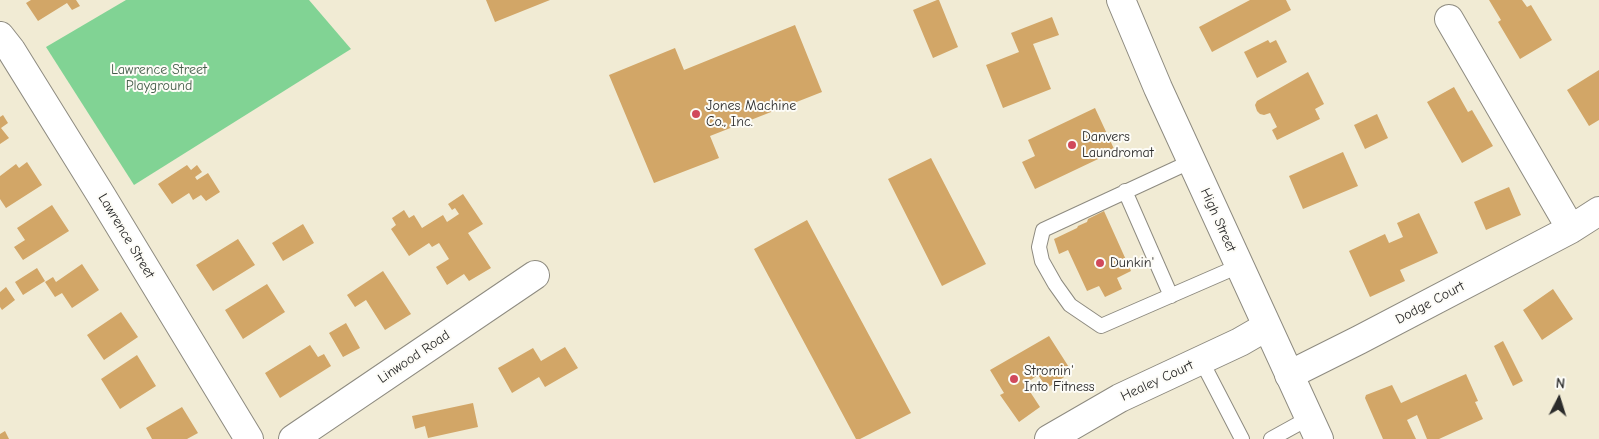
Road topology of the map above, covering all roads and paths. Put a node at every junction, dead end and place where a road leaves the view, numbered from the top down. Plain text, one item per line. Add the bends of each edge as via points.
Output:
1 (1121, 0) edge
2 (1449, 19) dead end
3 (0, 36) edge
4 (1192, 161) junction
5 (1125, 191) junction
6 (1599, 212) edge
7 (1571, 228) junction
8 (1239, 266) junction
9 (535, 275) dead end
10 (1171, 296) junction
11 (1266, 327) junction
12 (1201, 360) junction
13 (1289, 375) junction
14 (1314, 428) edge
15 (249, 439) edge
16 (293, 439) edge
17 (1049, 439) edge
18 (1242, 439) edge
19 (1271, 439) edge

1 - 4 street, High Street
2 - 7 street
3 - 15 street, Lawrence Street
4 - 5 lane
4 - 8 street, High Street
5 - 10 lane
5 - 10 lane via 1043,230 1039,248 1042,261 1070,305 1101,326
6 - 7 street, Dodge Court
7 - 13 street, Dodge Court
8 - 10 lane
8 - 11 street, High Street
9 - 16 street, Linwood Road
11 - 12 street, Healey Court
11 - 13 street, High Street
12 - 17 street, Healey Court via 1120,398
12 - 18 lane
13 - 14 street, High Street
14 - 19 lane

